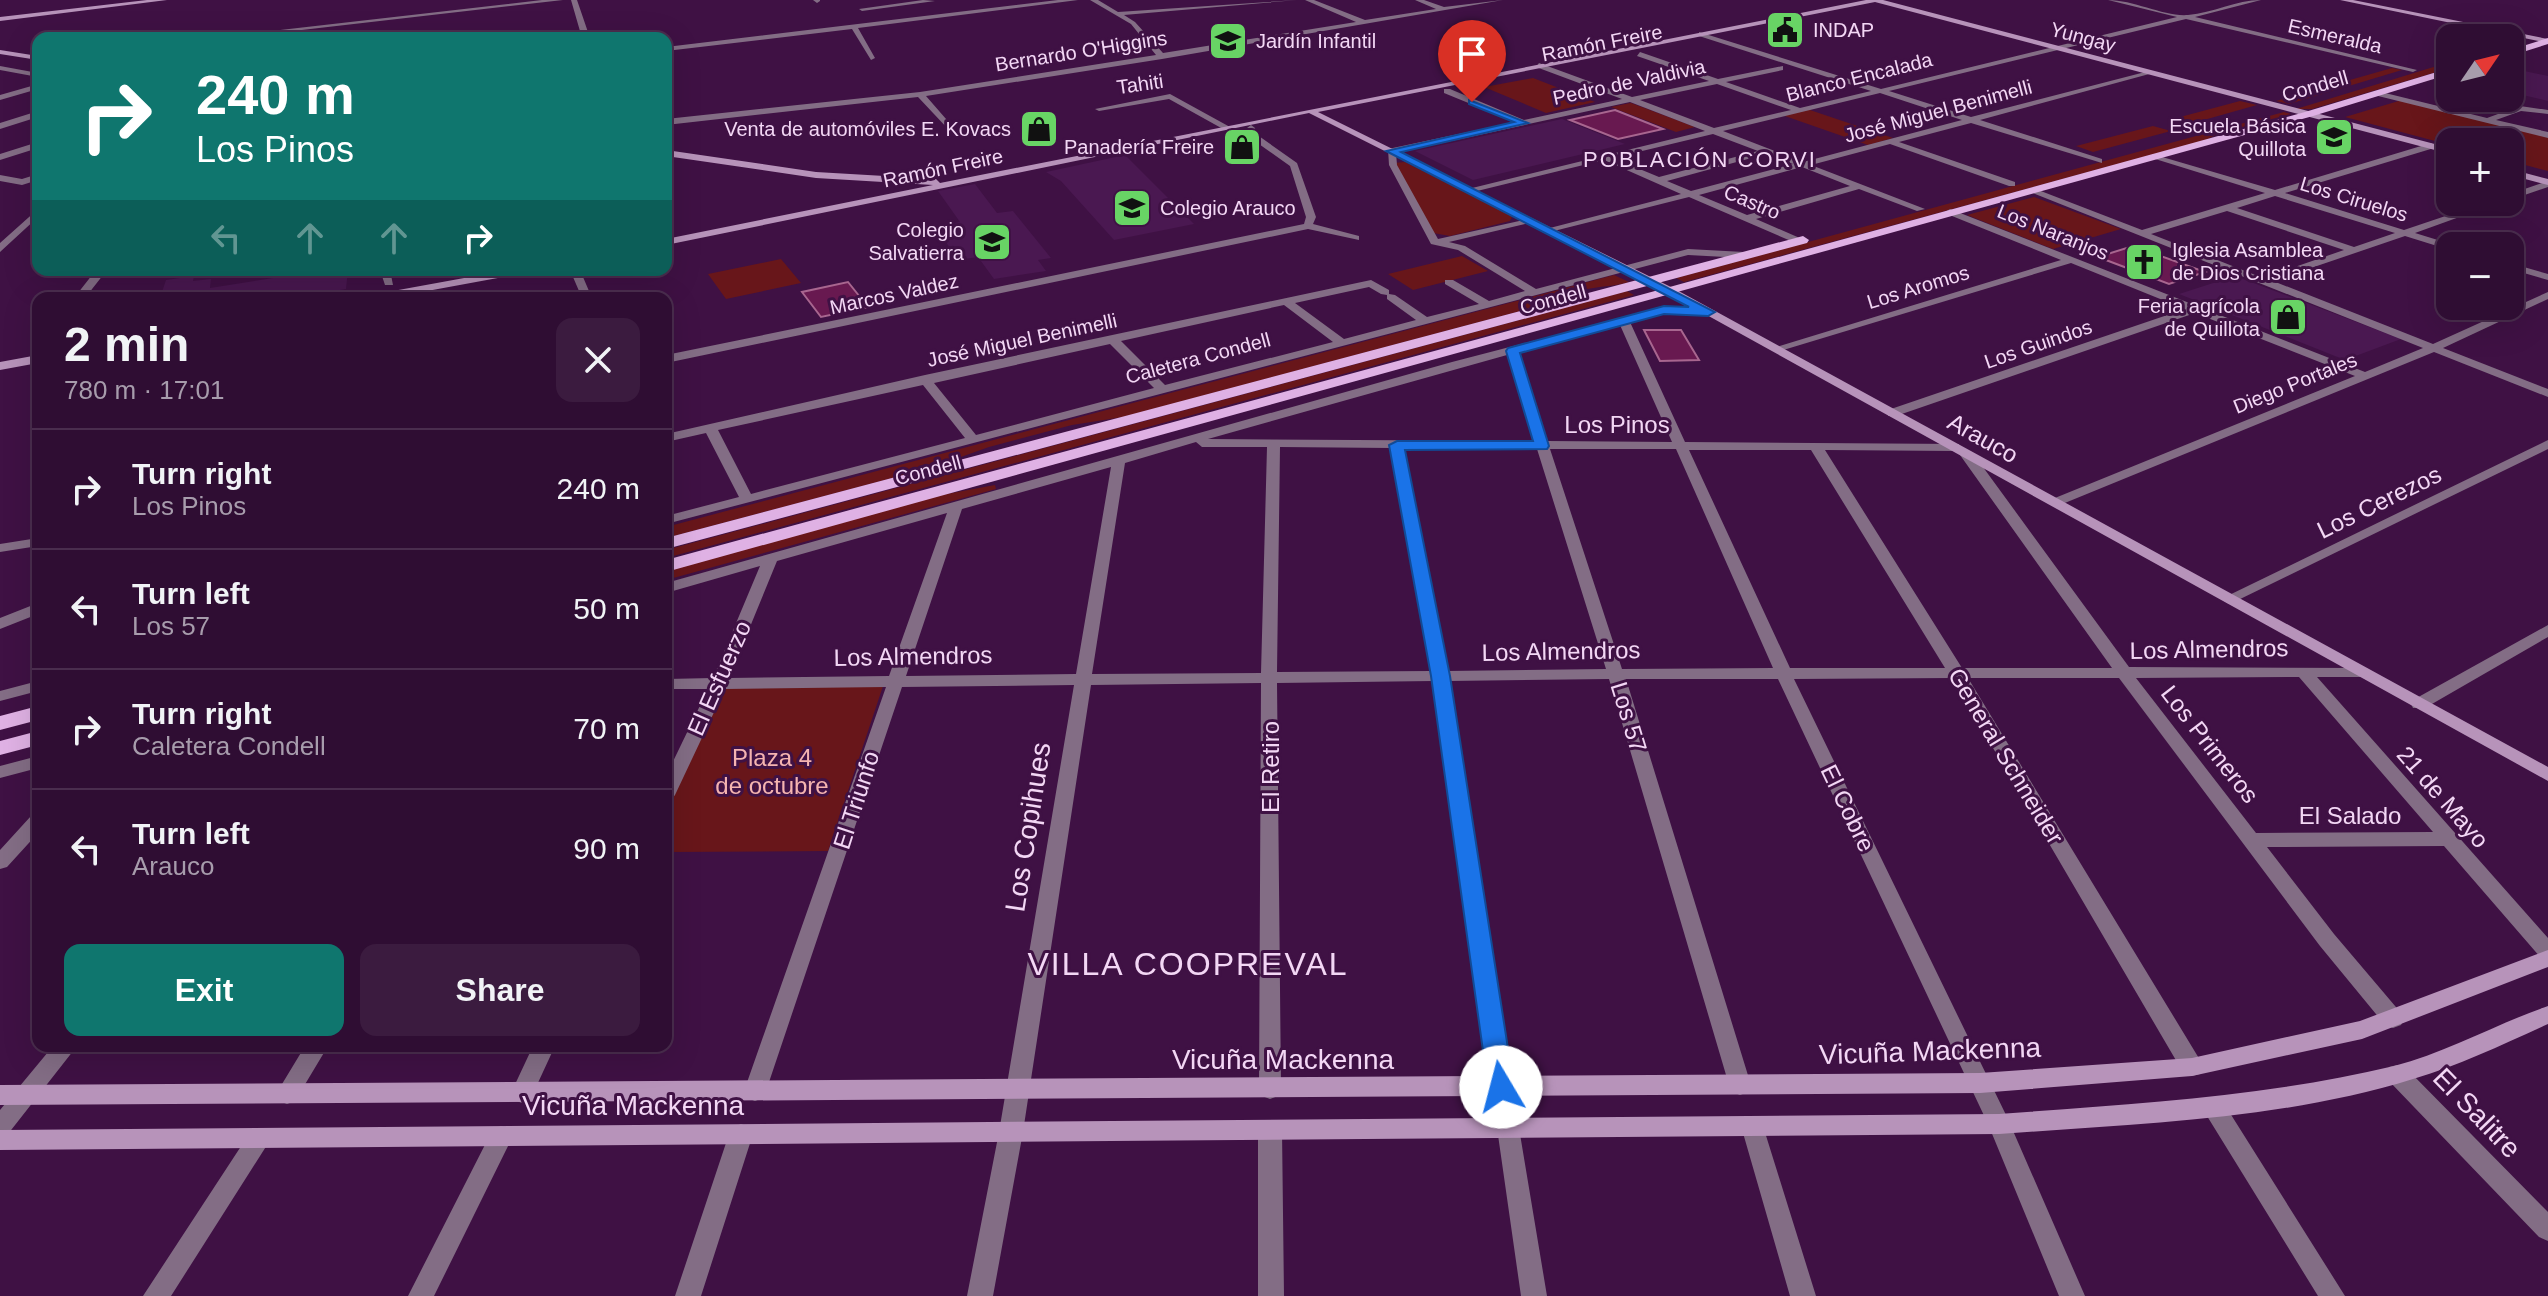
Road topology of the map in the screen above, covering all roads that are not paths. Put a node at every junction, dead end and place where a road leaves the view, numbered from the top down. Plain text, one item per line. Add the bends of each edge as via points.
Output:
1 (164, 0) edge
2 (560, 0) edge
3 (574, 0) edge
4 (857, 0) edge
5 (1075, 0) edge
6 (1093, 0) edge
7 (1294, 0) edge
8 (1308, 0) edge
9 (1418, 0) edge
10 (1500, 0) edge
11 (1875, 0) edge
12 (2111, 0) edge
13 (2258, 0) edge
14 (2343, 0) edge
15 (932, 1) edge
16 (100, 4) edge
17 (1889, 4) junction
18 (862, 9) junction
19 (1444, 10) junction
20 (1121, 13) junction
21 (2185, 17) junction
22 (0, 19) edge
23 (1367, 23) junction
24 (876, 25) junction
25 (854, 27) junction
26 (2548, 30) edge
27 (269, 32) edge
28 (584, 32) edge
29 (1702, 34) junction
30 (2525, 37) junction
31 (1716, 39) junction
32 (2548, 41) edge
33 (672, 48) edge
34 (2056, 48) junction
35 (2524, 49) edge
36 (0, 52) edge
37 (1640, 54) junction
38 (32, 57) edge
39 (1162, 57) junction
40 (871, 58) dead end
41 (2436, 63) edge
42 (1539, 65) junction
43 (0, 68) edge
44 (1780, 68) dead end
45 (2413, 70) junction
46 (1554, 71) junction
47 (2149, 73) junction
48 (32, 74) edge
49 (2436, 75) edge
50 (1716, 81) junction
51 (32, 89) edge
52 (1447, 91) junction
53 (1880, 91) junction
54 (2377, 93) junction
55 (920, 94) junction
56 (4, 97) edge
57 (1631, 100) junction
58 (32, 101) edge
59 (1099, 109) dead end
60 (2282, 109) junction
61 (1800, 110) junction
62 (1311, 111) junction
63 (2548, 112) edge
64 (2305, 115) junction
65 (32, 116) edge
66 (1321, 116) junction
67 (1261, 120) junction
68 (1973, 120) junction
69 (2487, 120) junction
70 (672, 121) edge
71 (1524, 123) junction
72 (0, 126) edge
73 (949, 127) dead end
74 (1226, 127) junction
75 (1251, 128) junction
76 (1712, 131) junction
77 (2548, 135) edge
78 (1891, 142) junction
79 (32, 147) edge
80 (2427, 147) junction
81 (2436, 149) edge
82 (1391, 151) junction
83 (1767, 151) junction
84 (672, 154) edge
85 (2155, 156) junction
86 (0, 157) edge
87 (1604, 157) junction
88 (1063, 161) junction
89 (2099, 161) junction
90 (1802, 164) junction
91 (2524, 173) edge
92 (0, 178) edge
93 (876, 179) junction
94 (32, 180) edge
95 (1656, 181) junction
96 (2548, 181) edge
97 (22, 182) junction
98 (0, 184) edge
99 (2012, 184) junction
100 (1860, 186) junction
101 (921, 187) junction
102 (1469, 190) junction
103 (2030, 190) junction
104 (2524, 191) edge
105 (2272, 192) junction
106 (1690, 195) junction
107 (2225, 207) junction
108 (1920, 209) junction
109 (1950, 212) junction
110 (2456, 216) edge
111 (32, 218) edge
112 (1745, 219) junction
113 (1530, 220) junction
114 (1309, 221) junction
115 (1550, 231) junction
116 (2140, 234) junction
117 (2405, 234) junction
118 (1355, 238) dead end
119 (672, 241) edge
120 (1798, 241) junction
121 (1435, 242) junction
122 (2436, 243) edge
123 (0, 249) edge
124 (2354, 250) junction
125 (1744, 255) junction
126 (2071, 260) junction
127 (1627, 269) junction
128 (2524, 270) edge
129 (97, 276) edge
130 (488, 276) edge
131 (2548, 277) edge
132 (1650, 281) junction
133 (2263, 281) junction
134 (1449, 282) dead end
135 (1671, 291) junction
136 (84, 292) edge
137 (391, 292) edge
138 (1535, 293) junction
139 (2548, 295) edge
140 (1287, 302) junction
141 (1489, 305) junction
142 (2196, 309) junction
143 (1708, 312) junction
144 (1425, 321) junction
145 (1624, 321) junction
146 (1556, 322) junction
147 (1112, 339) junction
148 (1342, 343) junction
149 (2434, 348) junction
150 (1776, 349) junction
151 (1512, 351) junction
152 (672, 358) edge
153 (32, 360) edge
154 (1456, 365) junction
155 (0, 366) edge
156 (2365, 376) junction
157 (925, 379) junction
158 (1163, 390) junction
159 (2548, 393) edge
160 (1892, 413) junction
161 (710, 428) junction
162 (672, 437) edge
163 (973, 439) junction
164 (1184, 442) junction
165 (1274, 445) junction
166 (1397, 445) junction
167 (1541, 446) junction
168 (1680, 447) junction
169 (1816, 447) junction
170 (2545, 449) edge
171 (1960, 451) junction
172 (1118, 462) junction
173 (747, 499) junction
174 (2055, 503) junction
175 (955, 509) junction
176 (672, 518) edge
177 (672, 542) edge
178 (32, 543) edge
179 (0, 548) edge
180 (770, 560) junction
181 (672, 564) edge
182 (672, 586) edge
183 (2229, 599) junction
184 (32, 611) edge
185 (0, 624) edge
186 (2548, 630) edge
187 (1956, 672) junction
188 (2303, 672) junction
189 (2361, 672) junction
190 (1616, 674) junction
191 (1784, 674) junction
192 (2125, 674) junction
193 (1440, 676) junction
194 (1269, 677) junction
195 (1081, 678) junction
196 (896, 680) junction
197 (672, 684) edge
198 (718, 685) junction
199 (32, 688) edge
200 (0, 696) edge
201 (2419, 704) junction
202 (32, 715) edge
203 (0, 723) edge
204 (32, 740) edge
205 (0, 748) edge
206 (32, 764) edge
207 (0, 772) edge
208 (2548, 775) edge
209 (672, 782) edge
210 (32, 827) edge
211 (2448, 839) junction
212 (2253, 840) junction
213 (0, 862) edge
214 (2548, 955) edge
215 (2548, 1015) edge
216 (2393, 1019) junction
217 (61, 1052) edge
218 (313, 1052) edge
219 (541, 1052) edge
220 (2192, 1067) junction
221 (2397, 1074) junction
222 (1980, 1083) junction
223 (1740, 1085) junction
224 (1501, 1087) junction
225 (1270, 1089) junction
226 (1018, 1090) junction
227 (755, 1091) junction
228 (522, 1093) junction
229 (287, 1094) junction
230 (0, 1095) edge
231 (26, 1095) junction
232 (2215, 1109) junction
233 (1999, 1124) junction
234 (1752, 1126) junction
235 (0, 1127) edge
236 (1508, 1128) junction
237 (1270, 1130) junction
238 (1011, 1132) junction
239 (741, 1134) junction
240 (501, 1136) junction
241 (259, 1138) junction
242 (0, 1140) edge
243 (2548, 1229) edge
244 (156, 1296) edge
245 (421, 1296) edge
246 (688, 1296) edge
247 (980, 1296) edge
248 (1271, 1296) edge
249 (1534, 1296) edge
250 (1803, 1296) edge
251 (2072, 1296) edge
252 (2332, 1296) edge

1 - 16 main road
2 - 27 street
3 - 28 street
4 - 18 street
5 - 24 street
6 - 20 street
7 - 20 street
8 - 23 street
9 - 19 street
10 - 19 street, Bernardo O'Higgins
11 - 17 main road, Yungay
11 - 29 main road, Ramón Freire
12 - 21 street, Esmeralda
13 - 21 street, Blanco Encalada
14 - 30 main road
15 - 18 street
16 - 22 main road
17 - 31 main road, Ramón Freire
17 - 34 main road, Yungay
18 - 24 street
19 - 23 street, Bernardo O'Higgins
20 - 39 street
21 - 34 street, Blanco Encalada
21 - 45 street, Esmeralda
23 - 39 street, Bernardo O'Higgins
24 - 25 street
25 - 33 street
25 - 40 street
26 - 30 main road
29 - 31 street
29 - 42 main road, Ramón Freire
30 - 32 main road
31 - 37 main road, Ramón Freire
31 - 53 street
32 - 35 main road
34 - 47 main road, Yungay
34 - 53 street, Blanco Encalada
36 - 38 main road
37 - 46 main road, Ramón Freire
37 - 50 street
39 - 55 street, Bernardo O'Higgins
41 - 45 main road, Condell
42 - 46 street
42 - 62 main road, Ramón Freire
43 - 48 street
44 - 50 street, Pedro de Valdivia
45 - 60 main road, Condell
46 - 52 main road, Ramón Freire
46 - 57 street
47 - 60 main road, Yungay
47 - 68 street, José Miguel Benimelli
49 - 54 main road, Condell
50 - 57 street, Pedro de Valdivia
50 - 61 street
51 - 56 street
52 - 66 main road, Ramón Freire
52 - 71 street
53 - 61 street, Blanco Encalada
53 - 68 street
54 - 64 main road, Condell
54 - 69 street
55 - 70 street, Bernardo O'Higgins
55 - 73 street
56 - 58 street
57 - 71 street, Pedro de Valdivia
57 - 76 street
59 - 74 street, Tahiti via 1170,96
60 - 64 main road, Yungay
60 - 89 main road, Condell
61 - 76 street, Blanco Encalada
62 - 66 main road, Arauco
62 - 67 main road, Ramón Freire
63 - 69 street via 2520,108
64 - 80 main road, Yungay
64 - 85 main road, Condell
65 - 72 street
66 - 75 main road, Ramón Freire
66 - 82 main road, Arauco
67 - 74 main road, Ramón Freire
67 - 75 main road
68 - 78 street, José Miguel Benimelli
68 - 89 street
69 - 77 street
71 - 82 street, Pedro de Valdivia
74 - 75 main road, Ramón Freire
74 - 88 main road, Ramón Freire
75 - 114 street via 1252,135 1294,165
76 - 83 street
76 - 87 street, Blanco Encalada
78 - 90 street, José Miguel Benimelli
78 - 99 street
79 - 86 street
80 - 81 main road, Yungay
80 - 105 street
82 - 102 main road, Arauco
82 - 121 street via 1393,165
83 - 90 street
83 - 95 street
84 - 93 main road
85 - 103 main road, Condell
85 - 105 street, Los Ciruelos
87 - 95 street, Castro
87 - 102 street, Blanco Encalada
88 - 93 main road
88 - 101 main road, Ramón Freire
89 - 99 main road, Condell
90 - 100 street
90 - 106 street, José Miguel Benimelli
91 - 96 main road
92 - 97 street
93 - 101 main road
94 - 97 street
95 - 106 street, Castro
96 - 104 street
97 - 98 street
99 - 108 main road, Condell
100 - 108 street
100 - 112 street
101 - 119 main road, Ramón Freire
102 - 113 main road, Arauco
103 - 109 main road, Condell
103 - 116 street, Los Naranjos
105 - 107 street
105 - 117 street, Los Ciruelos
106 - 112 street, Castro
106 - 115 street, José Miguel Benimelli
107 - 116 street
107 - 124 street
108 - 120 main road, Condell
109 - 126 street, Los Naranjos
109 - 135 main road, Condell
110 - 117 street
111 - 123 street
112 - 120 street, Castro
113 - 115 main road, Arauco
113 - 121 street
114 - 118 street
114 - 152 street, Marcos Valdez
115 - 127 main road, Arauco
116 - 133 street, Los Naranjos
117 - 122 street, Los Ciruelos
117 - 124 street
120 - 125 main road, Condell
121 - 138 street via 1461,248
124 - 133 street
125 - 127 street, Caletera Condell via 1688,252
125 - 132 main road, Condell
126 - 142 street, Los Naranjos
126 - 150 street, Los Aromos
127 - 132 main road, Arauco
127 - 138 street, Caletera Condell
128 - 131 street
129 - 136 street
130 - 137 main road
132 - 135 main road, Arauco
132 - 177 main road, Condell
133 - 149 street, Los Naranjos
134 - 141 street
135 - 143 main road, Arauco
135 - 146 main road, Condell
138 - 141 street, Caletera Condell
139 - 149 street, Diego Portales
140 - 144 street, José Miguel Benimelli via 1371,283
140 - 147 street, José Miguel Benimelli
140 - 148 street
141 - 144 street, Caletera Condell
142 - 156 street, Los Naranjos
142 - 160 street, Los Guindos
143 - 145 street via 1664,310
143 - 150 main road, Arauco
144 - 148 street, Caletera Condell
145 - 151 street
145 - 168 street, El Cobre
146 - 154 main road
146 - 181 main road, Condell
147 - 157 street, José Miguel Benimelli
147 - 158 street
148 - 158 street, Caletera Condell
149 - 156 street, Diego Portales
149 - 159 street, Los Naranjos
150 - 160 main road, Arauco
151 - 154 street
151 - 167 street, Los 57
153 - 155 main road
154 - 164 street
156 - 174 street, Diego Portales
157 - 161 street, José Miguel Benimelli
157 - 163 street
158 - 163 street, Caletera Condell
160 - 171 main road, Arauco
161 - 162 street, José Miguel Benimelli
161 - 173 street
163 - 173 street, Caletera Condell
164 - 165 street, Los Pinos
164 - 172 street
165 - 166 street, Los Pinos
165 - 194 street, El Retiro
166 - 167 street, Los Pinos
166 - 193 street
167 - 168 street, Los Pinos
167 - 190 street, Los 57
168 - 169 street, Los Pinos
168 - 191 street, El Cobre
169 - 171 street, Los Pinos
169 - 187 street, General Schneider
170 - 183 street, Los Cerezos
171 - 174 main road, Arauco
171 - 192 street, Los Primeros
172 - 175 street
172 - 195 street, Los Copihues
173 - 176 street, Caletera Condell
174 - 183 main road, Arauco
175 - 180 street
175 - 196 street, El Triunfo
178 - 179 street
180 - 182 street
180 - 198 street, El Esfuerzo
183 - 189 main road, Arauco
184 - 185 street
186 - 201 street
187 - 191 street, Los Almendros
187 - 192 street, Los Almendros
187 - 220 street, General Schneider
188 - 189 street, Los Almendros
188 - 192 street, Los Almendros
188 - 211 street, 21 de Mayo
189 - 201 main road, Arauco
190 - 191 street, Los Almendros
190 - 193 street, Los Almendros
190 - 223 street, Los 57
191 - 222 street, El Cobre
192 - 212 street, Los Primeros
193 - 194 street, Los Almendros
193 - 224 street
194 - 195 street, Los Almendros
194 - 225 street, El Retiro
195 - 196 street, Los Almendros
195 - 226 street, Los Copihues
196 - 198 street, Los Almendros
196 - 227 street, El Triunfo
197 - 198 street, Los Almendros
198 - 209 street, El Esfuerzo
199 - 200 street
201 - 208 main road, Arauco
202 - 203 main road
204 - 205 main road
206 - 207 street
210 - 213 street
211 - 212 street, El Salado
211 - 214 street, 21 de Mayo
212 - 216 street, Los Primeros
214 - 216 main road, Vicuña Mackenna
215 - 221 main road, Vicuña Mackenna
216 - 220 main road, Vicuña Mackenna
217 - 231 street
218 - 229 street
219 - 228 street
220 - 222 main road, Vicuña Mackenna
221 - 232 main road, Vicuña Mackenna
221 - 243 street, El Salitre
222 - 223 main road, Vicuña Mackenna
222 - 233 street, El Cobre
223 - 224 main road, Vicuña Mackenna
224 - 225 main road, Vicuña Mackenna
225 - 226 main road, Vicuña Mackenna
226 - 227 main road, Vicuña Mackenna
226 - 238 street, Los Copihues
227 - 228 main road, Vicuña Mackenna
228 - 229 main road, Vicuña Mackenna
229 - 231 main road, Vicuña Mackenna
230 - 231 main road, Vicuña Mackenna
231 - 235 street
232 - 233 main road, Vicuña Mackenna
232 - 252 street
233 - 234 main road, Vicuña Mackenna
233 - 251 street, El Cobre
234 - 236 main road, Vicuña Mackenna
234 - 250 street
236 - 237 main road, Vicuña Mackenna
236 - 249 street
237 - 238 main road, Vicuña Mackenna
237 - 248 street
238 - 239 main road, Vicuña Mackenna
238 - 247 street, Los Copihues
239 - 240 main road, Vicuña Mackenna
239 - 246 street
240 - 241 main road, Vicuña Mackenna
240 - 245 street
241 - 242 main road, Vicuña Mackenna
241 - 244 street

